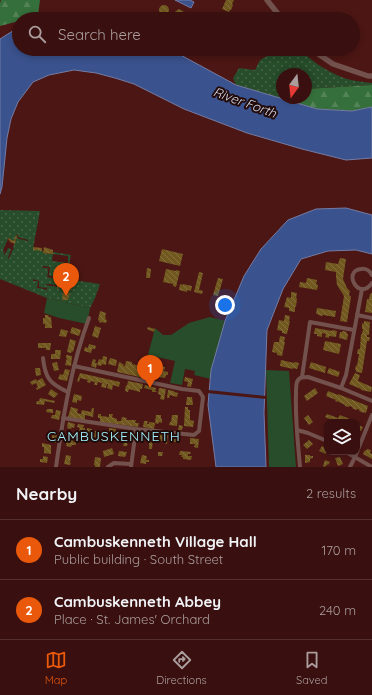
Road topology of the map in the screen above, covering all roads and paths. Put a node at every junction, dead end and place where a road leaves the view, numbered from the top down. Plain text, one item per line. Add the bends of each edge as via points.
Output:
1 (267, 0) edge
2 (276, 12) edge
3 (321, 56) edge
4 (372, 76) edge
5 (372, 275) edge
6 (372, 283) edge
7 (362, 289) junction
8 (357, 315) junction
9 (89, 318) dead end
10 (372, 318) edge
11 (354, 330) junction
12 (43, 358) dead end
13 (74, 366) junction
14 (302, 377) junction
15 (341, 388) junction
16 (68, 392) junction
17 (372, 401) edge
18 (372, 415) edge
19 (64, 418) junction
20 (136, 429) junction
21 (296, 430) junction
22 (324, 440) edge
23 (351, 455) edge
24 (355, 457) junction
25 (131, 466) edge
26 (56, 467) edge
27 (108, 467) edge
28 (300, 467) edge
29 (350, 467) edge
30 (372, 467) edge

1 - 2 street
3 - 4 street via 333,64
5 - 7 street via 364,268 354,274 354,283
6 - 7 street
7 - 8 street
8 - 10 street
8 - 11 street
9 - 13 street
11 - 14 street via 310,322
11 - 15 street via 346,375
12 - 16 street via 50,380
13 - 16 street
13 - 20 street via 199,391 202,397 199,431 194,435
14 - 15 street
14 - 21 street via 297,382
15 - 17 street
16 - 19 street
18 - 24 street
19 - 20 street
19 - 26 street
20 - 25 street
21 - 22 street
21 - 28 street
23 - 24 street
24 - 29 street
24 - 30 street
25 - 27 street via 114,463

